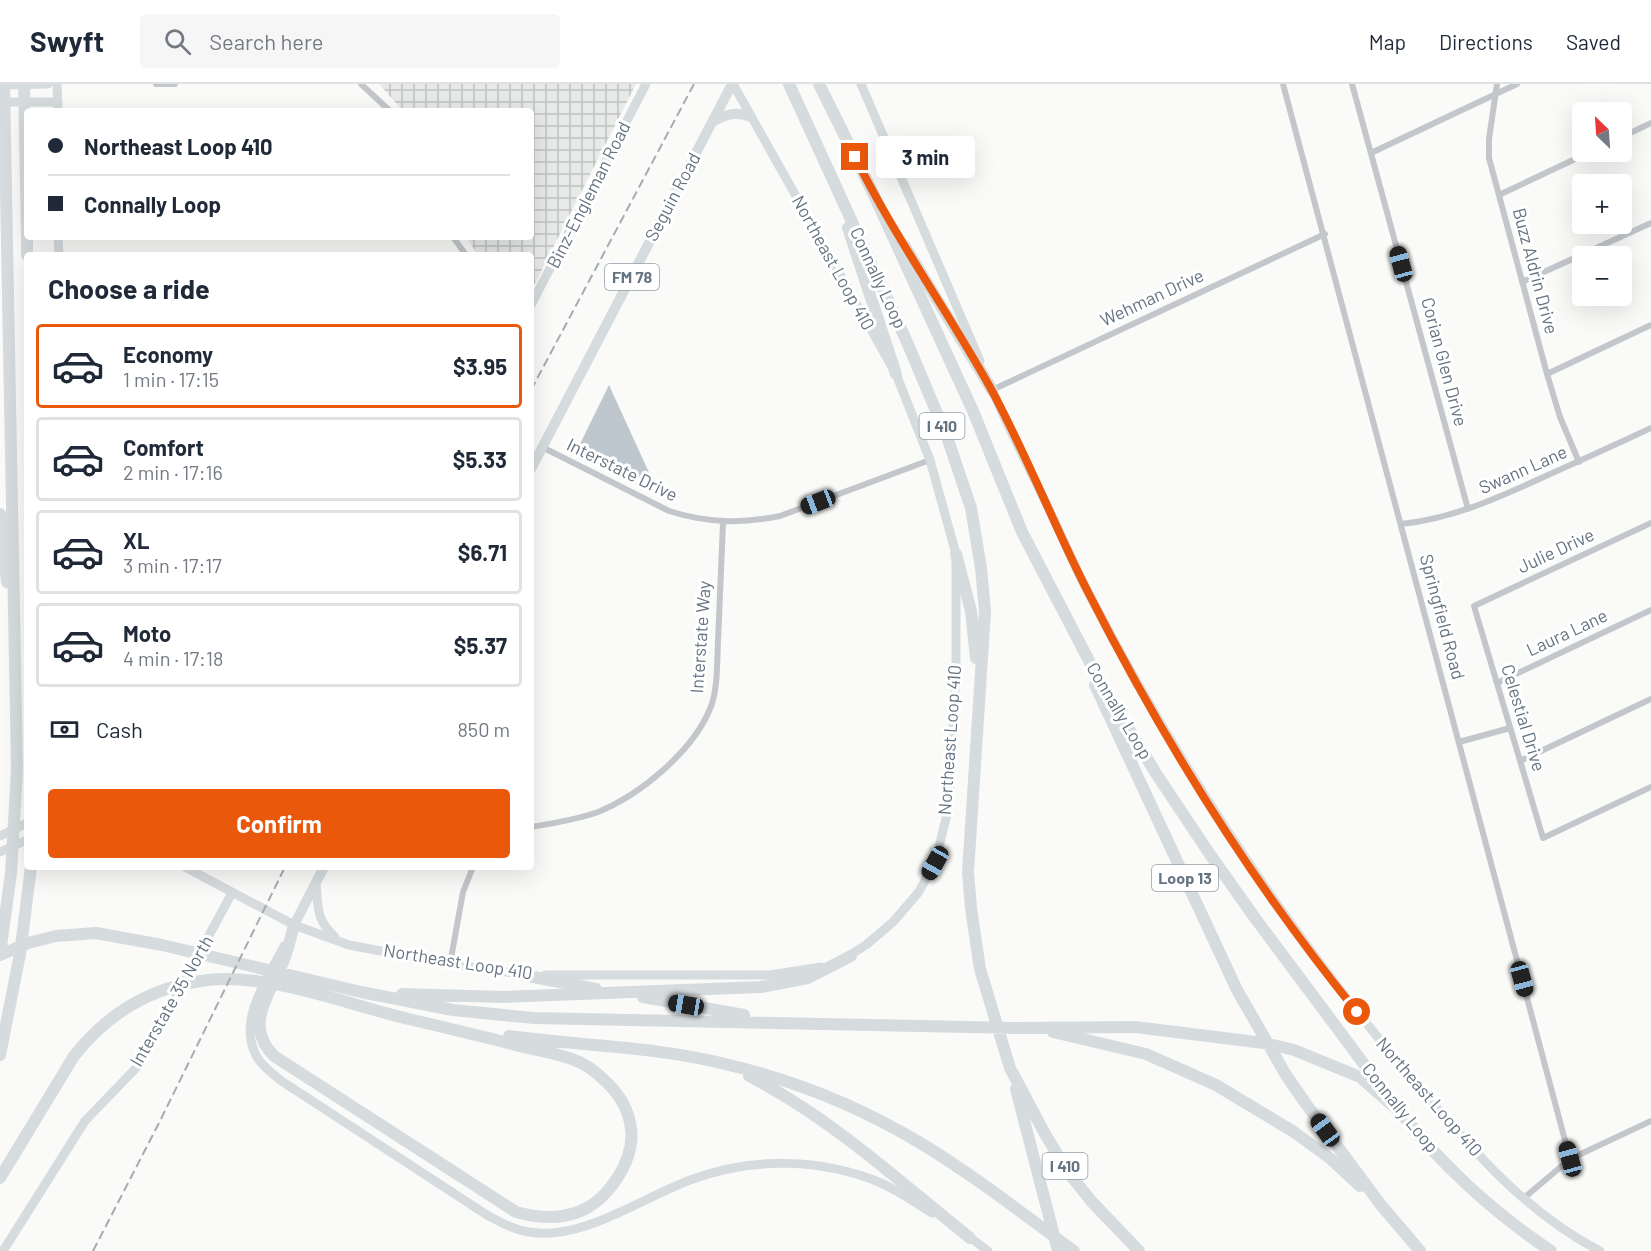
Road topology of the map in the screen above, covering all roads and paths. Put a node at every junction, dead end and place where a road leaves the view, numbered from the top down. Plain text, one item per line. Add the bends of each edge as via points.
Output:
1 (24, 84) edge
2 (48, 84) edge
3 (57, 84) edge
4 (156, 84) edge
5 (175, 84) edge
6 (361, 84) edge
7 (646, 84) edge
8 (733, 84) edge
9 (789, 84) edge
10 (819, 84) edge
11 (861, 84) edge
12 (1283, 84) edge
13 (1352, 84) edge
14 (1497, 84) edge
15 (1517, 84) edge
16 (2, 85) edge
17 (1496, 94) junction
18 (0, 102) edge
19 (55, 105) edge
20 (24, 108) edge
21 (388, 108) edge
22 (751, 117) junction
23 (712, 122) junction
24 (1651, 123) edge
25 (1632, 132) edge
26 (1371, 153) junction
27 (1572, 161) edge
28 (830, 173) junction
29 (873, 193) junction
30 (1499, 195) junction
31 (1651, 223) edge
32 (1325, 234) junction
33 (1522, 282) junction
34 (534, 299) edge
35 (1651, 325) edge
36 (896, 374) junction
37 (1547, 374) junction
38 (992, 390) junction
39 (1651, 428) edge
40 (542, 447) junction
41 (930, 460) junction
42 (1580, 462) junction
43 (534, 463) edge
44 (1468, 510) junction
45 (0, 514) edge
46 (723, 523) junction
47 (1651, 523) edge
48 (1401, 524) junction
49 (1023, 532) junction
50 (956, 554) junction
51 (1474, 606) joint
52 (1651, 610) edge
53 (1497, 683) junction
54 (980, 697) junction
55 (1651, 699) edge
56 (1510, 728) junction
57 (1460, 742) junction
58 (1520, 761) junction
59 (17, 769) junction
60 (1651, 787) edge
61 (24, 824) edge
62 (534, 826) edge
63 (0, 836) edge
64 (24, 841) edge
65 (0, 852) edge
66 (31, 870) edge
67 (190, 870) edge
68 (322, 870) edge
69 (472, 870) edge
70 (316, 883) junction
71 (232, 893) junction
72 (294, 925) junction
73 (338, 941) junction
74 (0, 954) edge
75 (850, 956) junction
76 (450, 964) junction
77 (523, 975) junction
78 (361, 992) junction
79 (790, 1022) junction
80 (1016, 1028) junction
81 (463, 1031) junction
82 (0, 1055) edge
83 (724, 1063) junction
84 (1010, 1068) junction
85 (1401, 1113) junction
86 (1651, 1121) edge
87 (1570, 1159) junction
88 (0, 1178) edge
89 (1524, 1198) junction
90 (1381, 1205) junction
91 (970, 1238) junction
92 (3, 1251) edge
93 (988, 1251) edge
94 (1058, 1251) edge
95 (1074, 1251) edge
96 (1139, 1251) edge
97 (1420, 1251) edge
98 (1551, 1251) edge
99 (1600, 1251) edge

1 - 20 highway
2 - 16 main road
3 - 19 main road
4 - 5 street
6 - 21 street
7 - 34 main road, Binz-Engleman Road
8 - 22 main road, Northeast Loop 410
8 - 23 main road, Seguin Road / FM 78
9 - 28 highway, Connally Loop / I 410
10 - 29 highway, Connally Loop / I 410
11 - 38 main road, Northeast Loop 410
12 - 32 street, Springfield Road
13 - 26 street, Corian Glen Drive
14 - 17 street, Buzz Aldrin Drive
15 - 17 street
16 - 59 highway
17 - 26 street
17 - 30 street, Buzz Aldrin Drive via 1489,140
18 - 19 main road
22 - 23 main road via 732,113
22 - 36 main road, Northeast Loop 410
23 - 40 main road, Seguin Road / FM 78
24 - 25 street
26 - 44 street, Corian Glen Drive
27 - 30 street
28 - 36 highway
28 - 54 highway, Connally Loop / I 410 via 907,342 971,507 985,611
29 - 38 highway
29 - 49 highway, Connally Loop / I 410 via 973,411
30 - 33 street, Buzz Aldrin Drive
31 - 33 street
32 - 38 street, Wehman Drive
32 - 48 street, Springfield Road
33 - 37 street, Buzz Aldrin Drive
35 - 37 street
36 - 41 main road, Northeast Loop 410
37 - 42 street, Buzz Aldrin Drive
38 - 89 main road, Northeast Loop 410 via 1093,602 1170,739 1240,851 1333,983 1391,1054 1491,1169
39 - 42 street, Swann Lane
40 - 43 main road, Seguin Road / FM 78
40 - 46 street, Interstate Drive via 669,511
41 - 46 street, Interstate Drive via 780,516
41 - 50 main road, Northeast Loop 410
42 - 44 street, Swann Lane
44 - 48 street, Swann Lane
45 - 59 highway
46 - 62 street, Interstate Way via 716,675 711,708 704,721 660,773 627,797 582,818
47 - 51 street, Julie Drive
48 - 57 street, Springfield Road
49 - 85 highway, Connally Loop / I 410 via 1098,678 1157,775 1255,918
49 - 90 highway, Loop 13 via 1237,990 1286,1075
50 - 54 highway via 971,610
50 - 75 main road, Northeast Loop 410 via 956,671 949,806 935,863 918,893 893,922
51 - 53 street, Celestial Drive
52 - 53 street, Laura Lane
53 - 56 street, Celestial Drive
54 - 84 highway, Connally Loop / I 410 via 968,872 970,908 980,969
55 - 58 street
56 - 57 street
56 - 58 street, Celestial Drive
57 - 87 street, Springfield Road
58 - 60 street, Celestial Drive via 1543,838
59 - 74 highway via 11,873
61 - 63 main road
64 - 65 main road
66 - 82 highway via 20,954
67 - 71 main road, Northeast Loop 410
68 - 70 main road
69 - 76 street via 463,892
70 - 72 main road
70 - 73 main road via 320,919
71 - 72 main road, Northeast Loop 410
71 - 92 main road, Interstate 35 North via 138,1066 79,1130
72 - 73 main road, Northeast Loop 410
72 - 81 highway via 259,1023 265,1047 274,1056 516,1212 534,1217 564,1216 580,1212 602,1197 631,1147 626,1110 615,1092 590,1068 572,1059
72 - 91 main road via 253,1009 250,1032 256,1056 280,1080 510,1227 529,1232 567,1231 694,1179 743,1167 786,1164 835,1169 881,1184
73 - 76 main road, Northeast Loop 410
74 - 78 highway via 56,936 96,933
75 - 77 main road, Northeast Loop 410 via 817,969 770,975
75 - 78 highway via 808,978 761,987 480,998
76 - 77 main road, Northeast Loop 410
77 - 79 highway
78 - 79 highway via 453,1010 534,1018
79 - 80 highway
80 - 85 highway via 1135,1027 1264,1043 1294,1050 1360,1077
80 - 90 highway via 1053,1032 1146,1054 1215,1085 1294,1132 1331,1159
81 - 83 highway
81 - 88 highway via 254,981 187,983 126,1007 88,1037
83 - 91 highway via 823,1120
83 - 95 highway via 865,1113 922,1144
84 - 94 highway
84 - 96 highway, Connally Loop / I 410 via 1068,1172
85 - 98 highway, Connally Loop / I 410 via 1443,1160 1501,1214
86 - 87 street
87 - 89 street
89 - 99 main road, Northeast Loop 410
90 - 97 highway, Loop 13
91 - 93 main road

